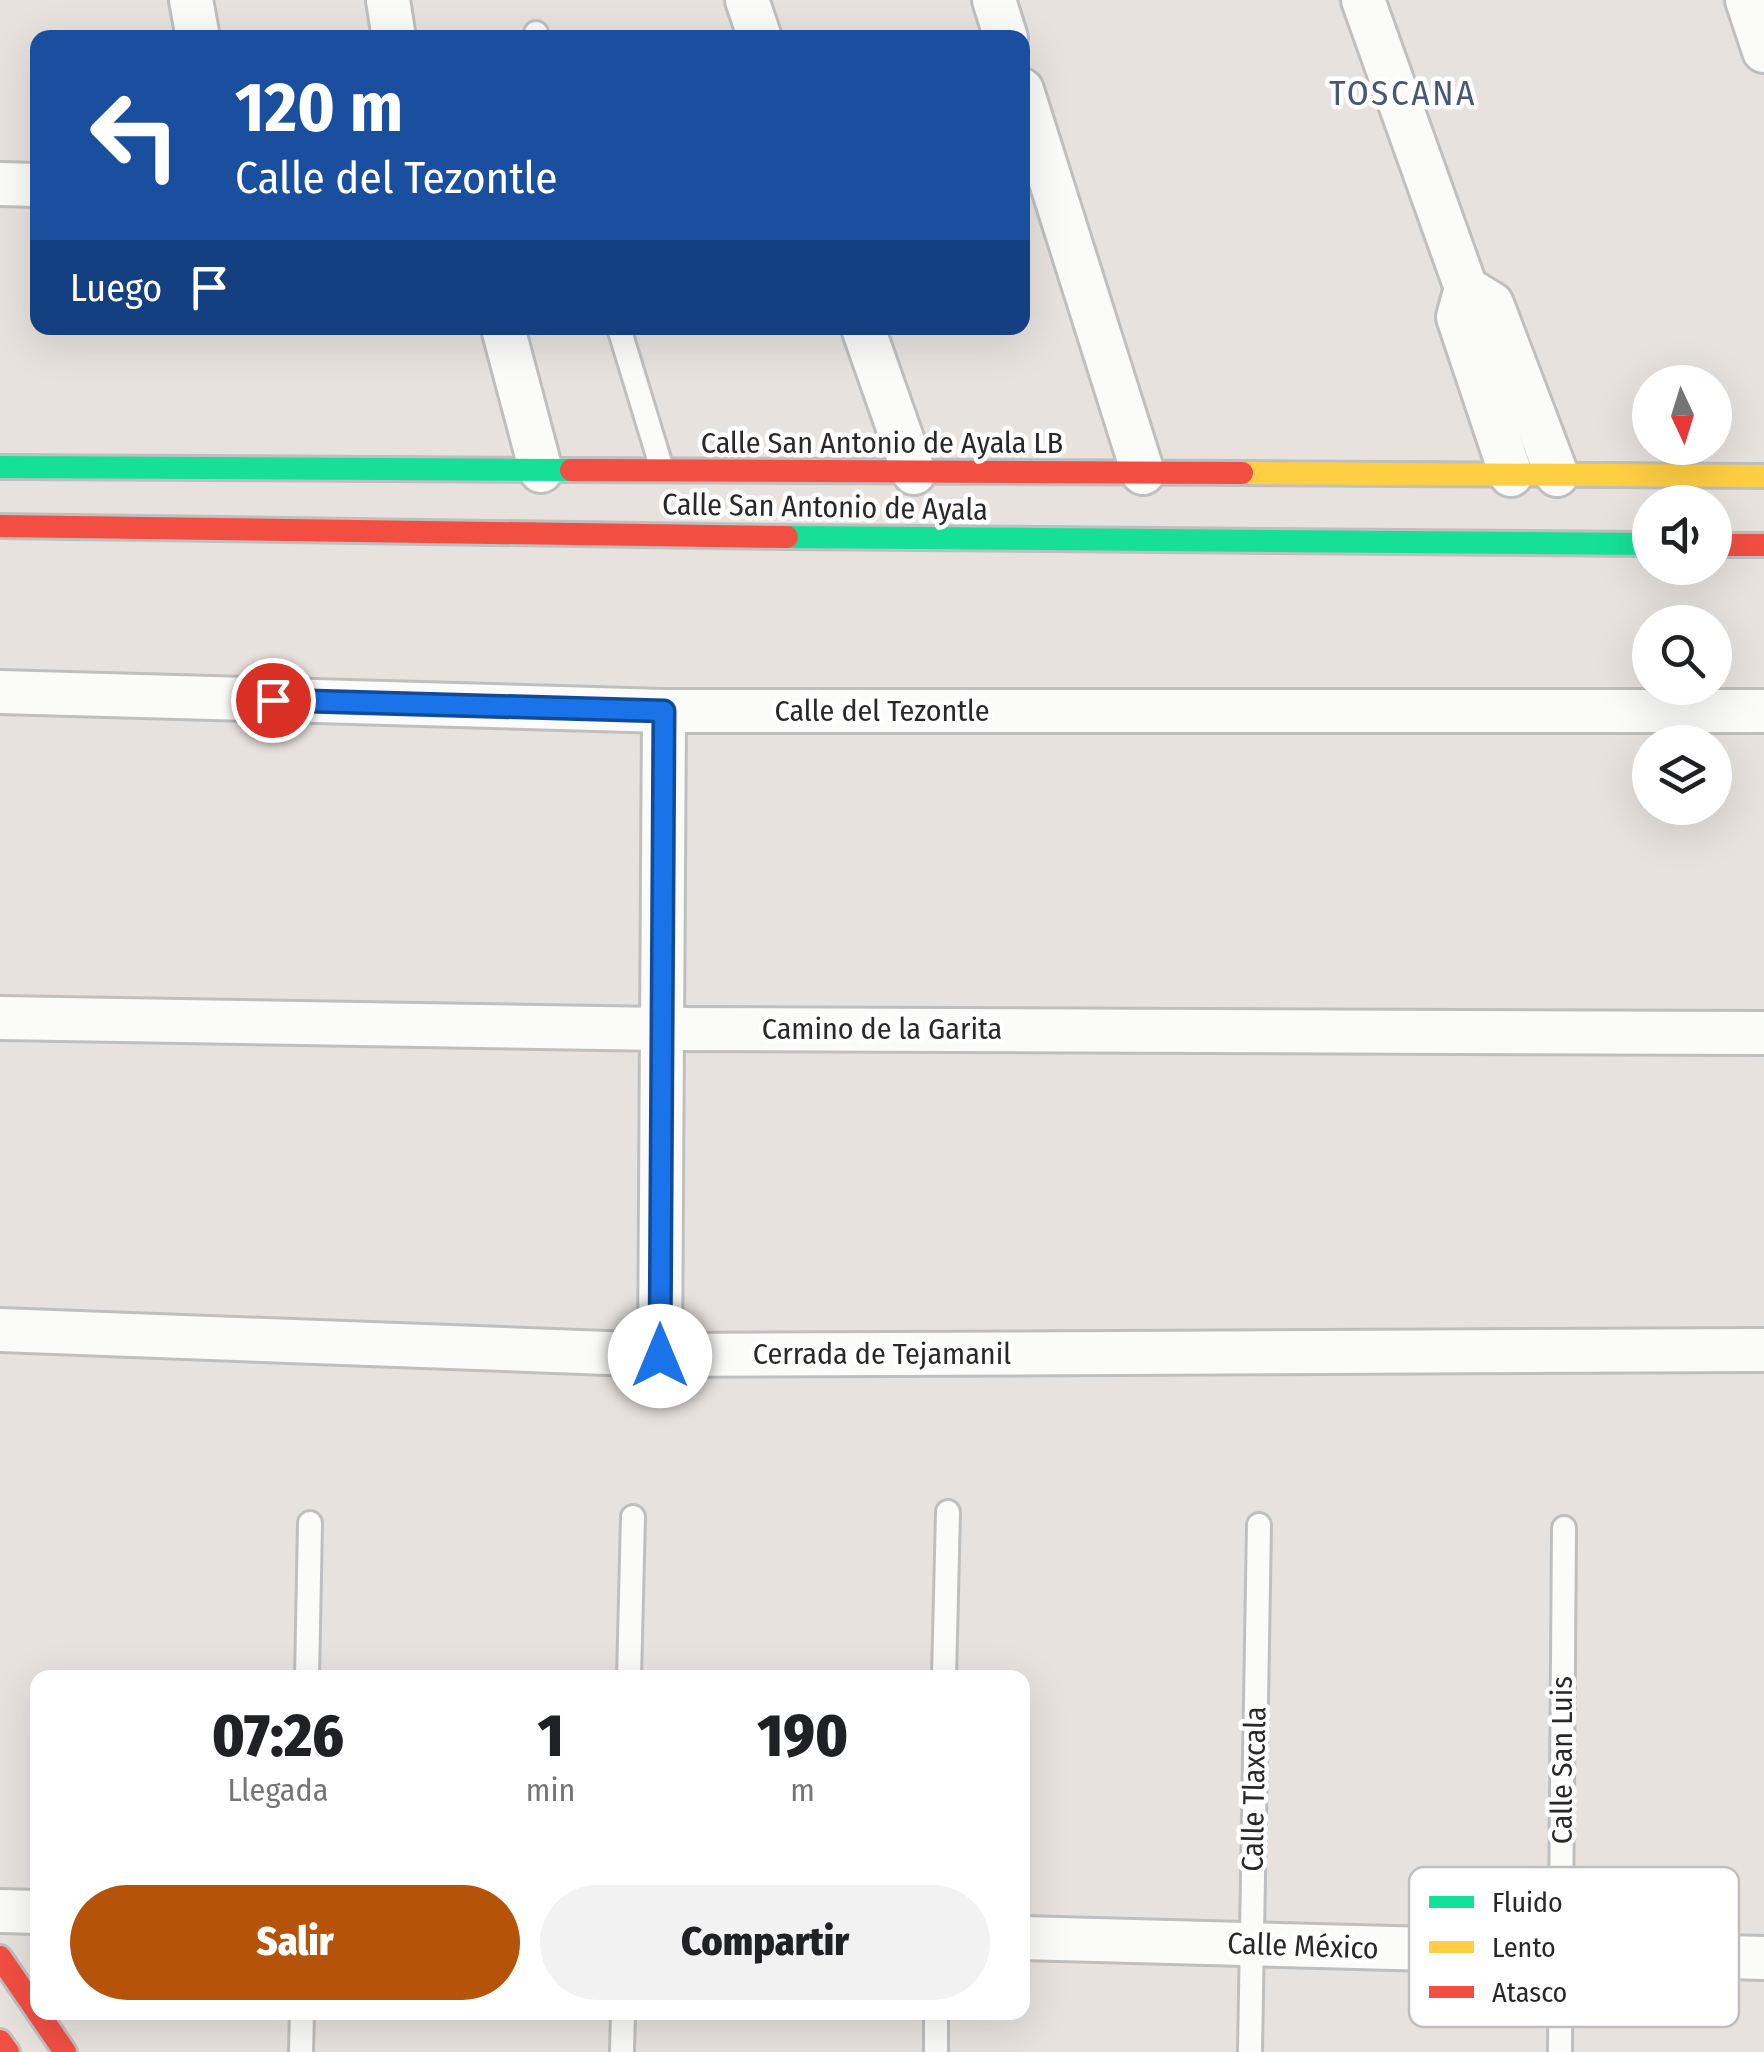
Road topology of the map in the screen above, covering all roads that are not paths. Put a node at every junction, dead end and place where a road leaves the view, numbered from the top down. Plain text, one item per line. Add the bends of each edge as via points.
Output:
1 (191, 0) edge
2 (388, 0) edge
3 (747, 0) edge
4 (994, 0) edge
5 (1363, 0) edge
6 (1747, 0) edge
7 (197, 30) edge
8 (393, 30) edge
9 (757, 30) edge
10 (1003, 30) edge
11 (1764, 51) edge
12 (1030, 115) edge
13 (0, 184) edge
14 (30, 185) edge
15 (1466, 288) junction
16 (505, 335) edge
17 (622, 335) edge
18 (865, 335) edge
19 (0, 467) edge
20 (541, 472) junction
21 (663, 472) junction
22 (914, 473) junction
23 (1143, 474) junction
24 (1511, 475) junction
25 (1558, 475) junction
26 (1764, 476) edge
27 (751, 490) junction
28 (387, 501) junction
29 (0, 526) edge
30 (748, 537) junction
31 (1632, 538) edge
32 (1732, 545) edge
33 (1764, 545) edge
34 (0, 692) edge
35 (664, 711) junction
36 (1764, 711) edge
37 (0, 1018) edge
38 (662, 1029) junction
39 (1764, 1033) edge
40 (0, 1330) edge
41 (1764, 1350) edge
42 (660, 1356) junction
43 (948, 1512) dead end
44 (632, 1517) dead end
45 (310, 1523) dead end
46 (1259, 1525) dead end
47 (1564, 1528) dead end
48 (307, 1670) edge
49 (629, 1670) edge
50 (944, 1670) edge
51 (1562, 1867) edge
52 (0, 1910) edge
53 (30, 1912) edge
54 (1030, 1938) edge
55 (1252, 1944) junction
56 (1409, 1948) edge
57 (0, 1957) edge
58 (1739, 1957) edge
59 (1764, 1958) edge
60 (30, 2011) edge
61 (35, 2020) edge
62 (302, 2020) edge
63 (623, 2020) edge
64 (936, 2020) edge
65 (1560, 2027) edge
66 (0, 2041) edge
67 (51, 2048) edge
68 (8, 2052) edge
69 (301, 2052) edge
70 (622, 2052) edge
71 (936, 2052) edge
72 (1250, 2052) edge
73 (1560, 2052) edge

1 - 7 street
2 - 8 street
3 - 9 street
4 - 10 street
5 - 15 street
6 - 11 street
12 - 23 street
13 - 14 street
15 - 24 street via 1458,316
15 - 25 street via 1492,304
16 - 20 street
17 - 21 lane
18 - 22 street
19 - 28 street, Calle San Antonio de Ayala LB
20 - 21 street, Calle San Antonio de Ayala LB
20 - 28 street, Calle San Antonio de Ayala LB
21 - 27 street, Calle San Antonio de Ayala LB
22 - 23 street, Calle San Antonio de Ayala LB
22 - 27 street, Calle San Antonio de Ayala LB
23 - 24 street, Calle San Antonio de Ayala LB
24 - 25 street, Calle San Antonio de Ayala LB
25 - 26 street, Calle San Antonio de Ayala LB via 1650,484
27 - 30 street
28 - 29 street, Calle San Antonio de Ayala
28 - 30 street, Calle San Antonio de Ayala
30 - 31 street, Calle San Antonio de Ayala
32 - 33 street
34 - 35 street, Calle del Tezontle
35 - 36 street, Calle del Tezontle
35 - 38 street
37 - 38 street, Camino de la Garita
38 - 39 street, Camino de la Garita
38 - 42 street
40 - 42 street, Cerrada de Tejamanil
41 - 42 street, Cerrada de Tejamanil
43 - 50 lane
44 - 49 lane
45 - 48 lane
46 - 55 lane, Calle Tlaxcala
47 - 51 lane, Calle San Luis
52 - 53 street
54 - 55 street, Calle México
55 - 56 street, Calle México
55 - 72 lane, Calle Tlaxcala
57 - 60 street
58 - 59 street, Calle México
61 - 67 street
62 - 69 lane
63 - 70 lane
64 - 71 lane
65 - 73 lane, Calle San Luis
66 - 68 street

